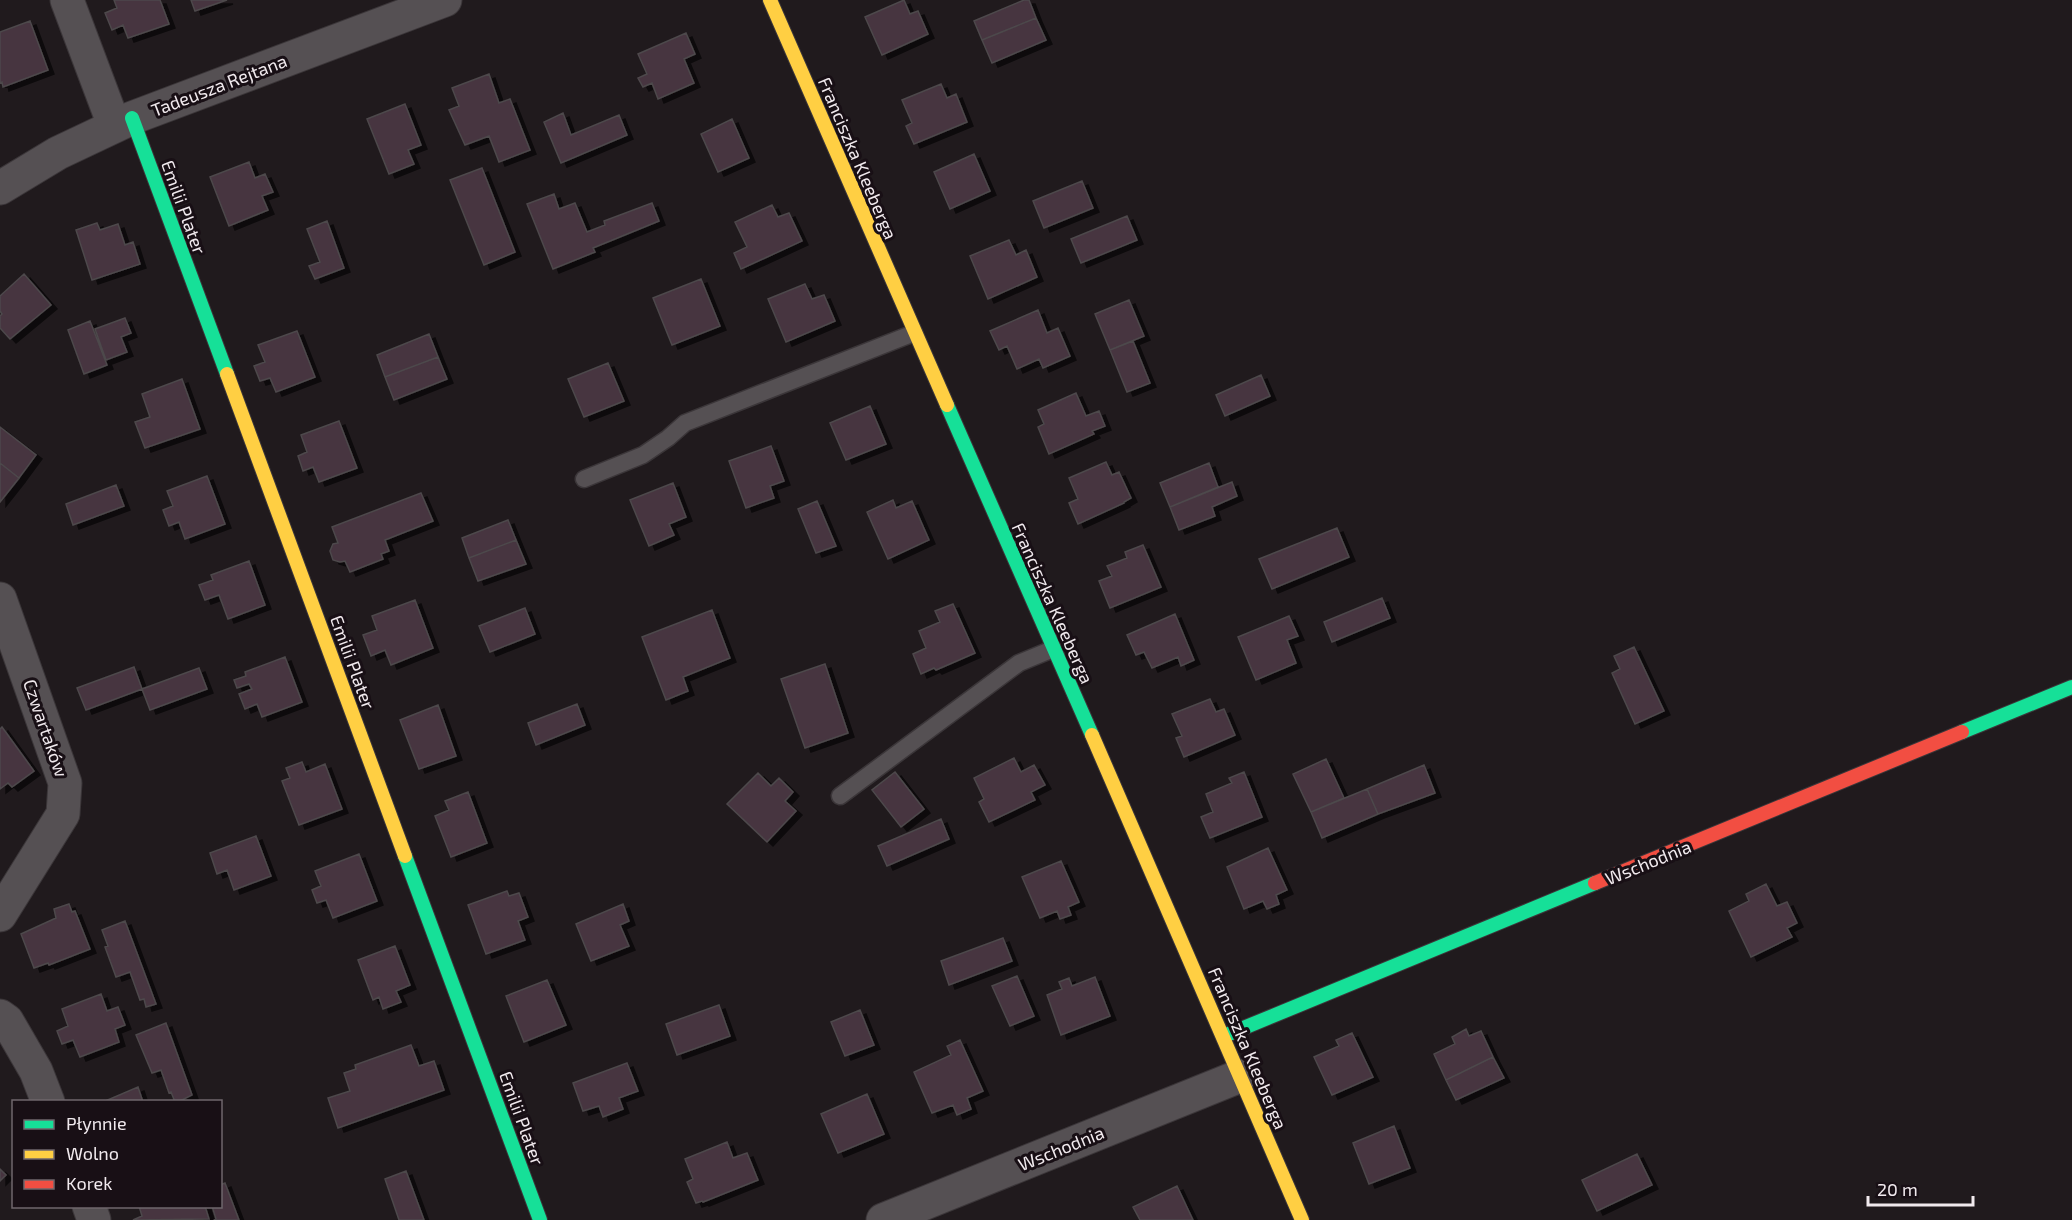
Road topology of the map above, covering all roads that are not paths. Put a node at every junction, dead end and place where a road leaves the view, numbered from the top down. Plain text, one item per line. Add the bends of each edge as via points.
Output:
1 (67, 0) edge
2 (445, 0) edge
3 (770, 0) edge
4 (123, 121) junction
5 (0, 188) edge
6 (914, 333) junction
7 (584, 479) dead end
8 (0, 598) edge
9 (1053, 649) junction
10 (2072, 687) edge
11 (840, 796) dead end
12 (0, 915) edge
13 (0, 1016) edge
14 (1224, 1036) junction
15 (1240, 1076) junction
16 (48, 1100) edge
17 (540, 1220) edge
18 (883, 1220) edge
19 (1302, 1220) edge

1 - 4 street
2 - 4 street, Tadeusza Rejtana
3 - 6 street, Franciszka Kleeberga
4 - 5 street, Tadeusza Rejtana
4 - 17 street, Emilii Plater
6 - 7 lane via 685,423 643,454
6 - 9 street, Franciszka Kleeberga
8 - 12 street, Czwartaków via 65,783 63,814
9 - 11 lane via 1019,663
9 - 14 street, Franciszka Kleeberga
10 - 14 street, Wschodnia
13 - 16 street via 7,1021 36,1071
14 - 15 street, Franciszka Kleeberga
15 - 18 street, Wschodnia
15 - 19 street, Franciszka Kleeberga

